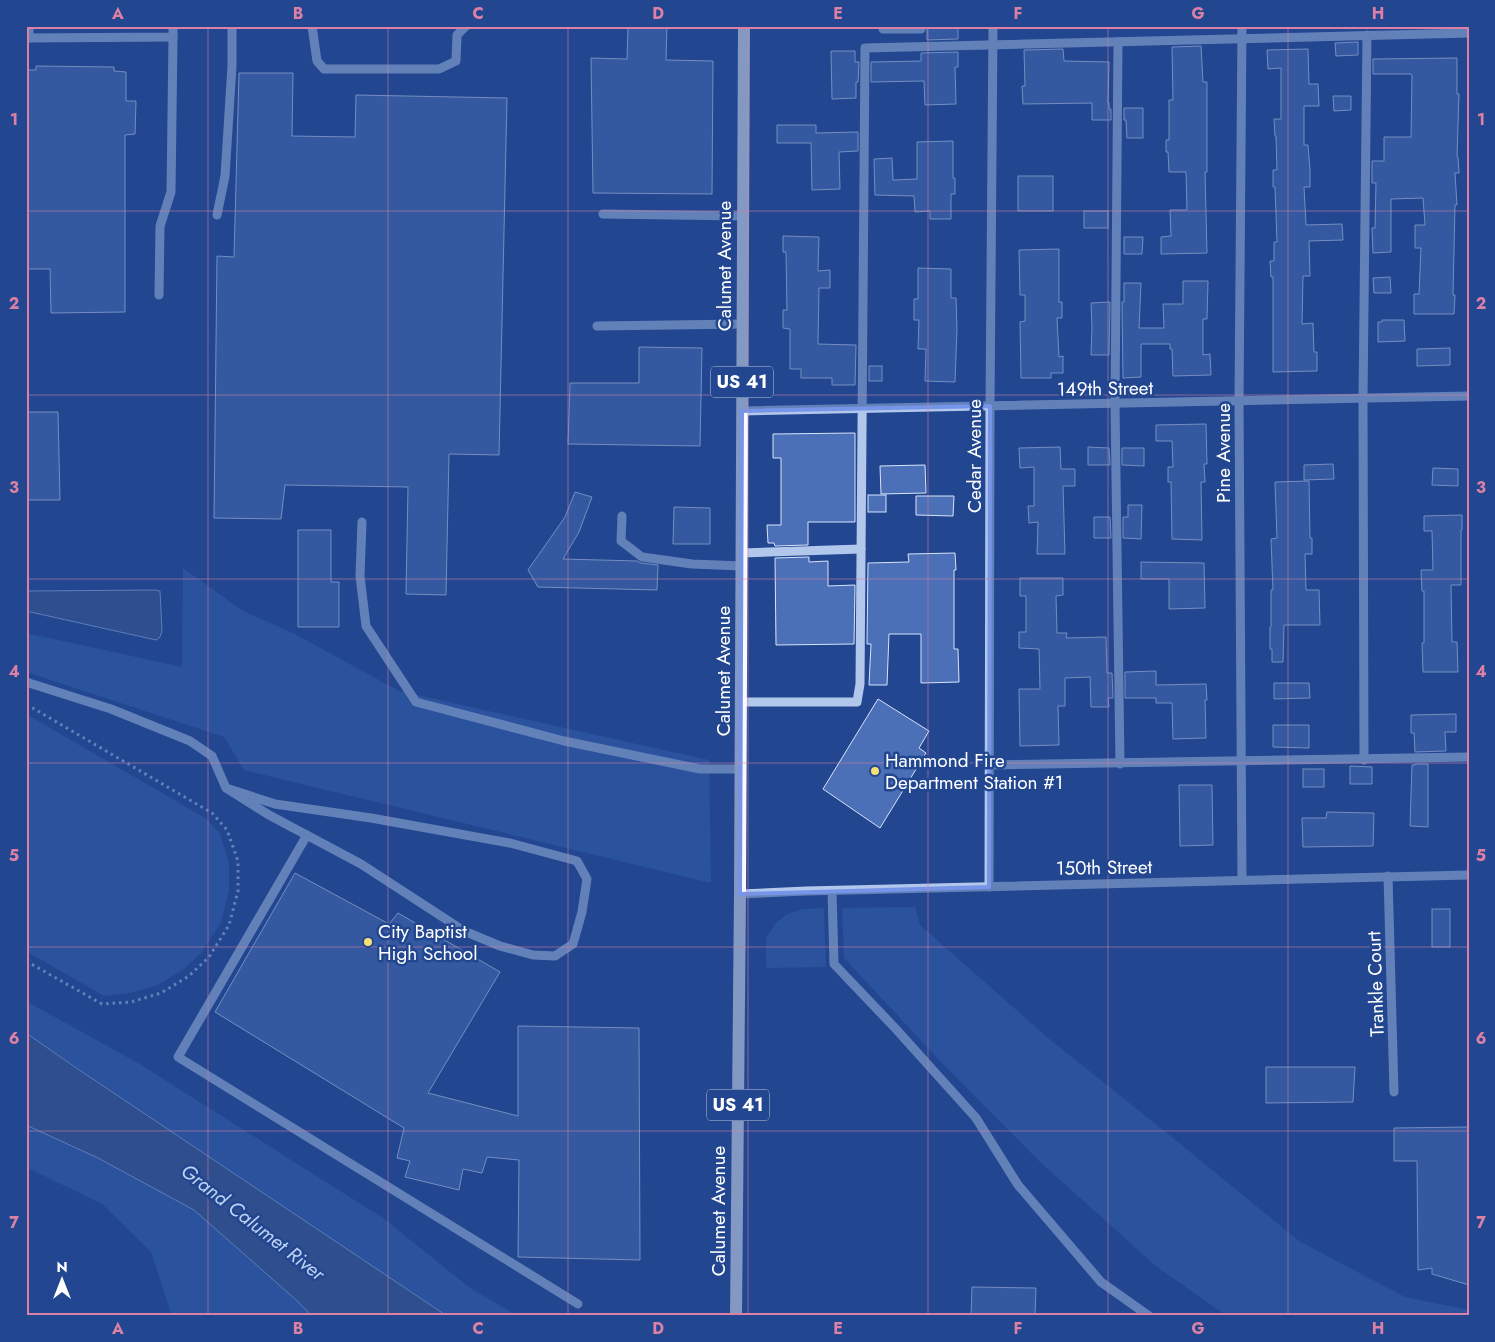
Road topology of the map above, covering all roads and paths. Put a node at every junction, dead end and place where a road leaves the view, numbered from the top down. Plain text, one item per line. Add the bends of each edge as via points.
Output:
1 (29, 26) edge
2 (139, 26) edge
3 (173, 26) edge
4 (232, 26) edge
5 (312, 26) edge
6 (466, 26) edge
7 (744, 26) edge
8 (883, 26) edge
9 (921, 26) edge
10 (993, 26) edge
11 (1242, 26) edge
12 (1469, 33) edge
13 (1367, 35) junction
14 (173, 36) junction
15 (139, 37) junction
16 (28, 38) edge
17 (1242, 38) junction
18 (1118, 42) junction
19 (993, 45) junction
20 (603, 214) dead end
21 (217, 215) dead end
22 (743, 216) junction
23 (159, 294) dead end
24 (743, 324) junction
25 (597, 326) dead end
26 (1469, 396) edge
27 (1362, 398) junction
28 (1239, 401) junction
29 (1115, 404) junction
30 (990, 406) junction
31 (863, 409) junction
32 (742, 411) junction
33 (622, 516) dead end
34 (362, 522) dead end
35 (861, 549) junction
36 (742, 560) junction
37 (26, 682) edge
38 (741, 702) junction
39 (26, 706) edge
40 (1469, 758) edge
41 (1364, 760) junction
42 (1241, 762) junction
43 (1120, 764) junction
44 (990, 765) junction
45 (741, 769) junction
46 (226, 788) junction
47 (307, 835) junction
48 (1469, 875) edge
49 (1388, 876) junction
50 (1242, 880) junction
51 (989, 887) junction
52 (832, 891) junction
53 (740, 894) junction
54 (26, 961) edge
55 (1394, 1092) dead end
56 (578, 1304) dead end
57 (736, 1316) edge
58 (1149, 1316) edge

1 - 16 street
2 - 15 street
3 - 14 street
4 - 21 street via 225,176
5 - 6 street via 317,61 324,69 439,69 456,61 457,36
7 - 22 main road, Calumet Avenue / US 41
8 - 9 street via 883,29 921,29
10 - 19 street, Cedar Avenue
11 - 17 street, Pine Avenue
12 - 13 street
13 - 17 street
13 - 27 street
14 - 15 street
14 - 23 street via 171,192 160,226
15 - 16 street
17 - 18 street
17 - 28 street, Pine Avenue
18 - 19 street
18 - 29 street
19 - 30 street, Cedar Avenue
19 - 31 street via 866,48
20 - 22 street
22 - 24 main road, Calumet Avenue / US 41
24 - 25 street
24 - 32 main road, Calumet Avenue / US 41
26 - 27 street, 149th Street
27 - 28 street, 149th Street
27 - 41 street
28 - 29 street, 149th Street
28 - 42 street, Pine Avenue
29 - 30 street, 149th Street
29 - 43 street
30 - 31 street, 149th Street
30 - 44 street, Cedar Avenue
31 - 32 street, 149th Street
31 - 35 street
32 - 36 main road, Calumet Avenue / US 41
33 - 36 street via 621,541 642,557 692,564
34 - 45 street via 360,576 366,626 416,702 574,743 700,768
35 - 36 street
35 - 38 street via 860,684 856,702
36 - 38 main road, Calumet Avenue / US 41
37 - 46 street via 111,709 190,741 212,756
38 - 45 main road, Calumet Avenue / US 41
39 - 54 path via 212,813 227,830 238,861 238,891 229,925 209,958 189,976 161,993 131,1002 102,1004
40 - 41 street
41 - 42 street
42 - 43 street
42 - 50 street, Pine Avenue
43 - 44 street
44 - 51 street, Cedar Avenue
45 - 53 main road, Calumet Avenue / US 41
46 - 47 street
46 - 47 street via 275,804 510,843 577,861 587,879 582,912 572,944 556,956 533,955 500,946 464,931 368,869
47 - 56 street via 178,1057
48 - 49 street, 150th Street
49 - 50 street, 150th Street
49 - 55 street, Trankle Court
50 - 51 street, 150th Street
51 - 52 street, 150th Street
52 - 53 street, 150th Street
52 - 58 street via 834,964 976,1118 1018,1185 1101,1282
53 - 57 main road, Calumet Avenue / US 41

